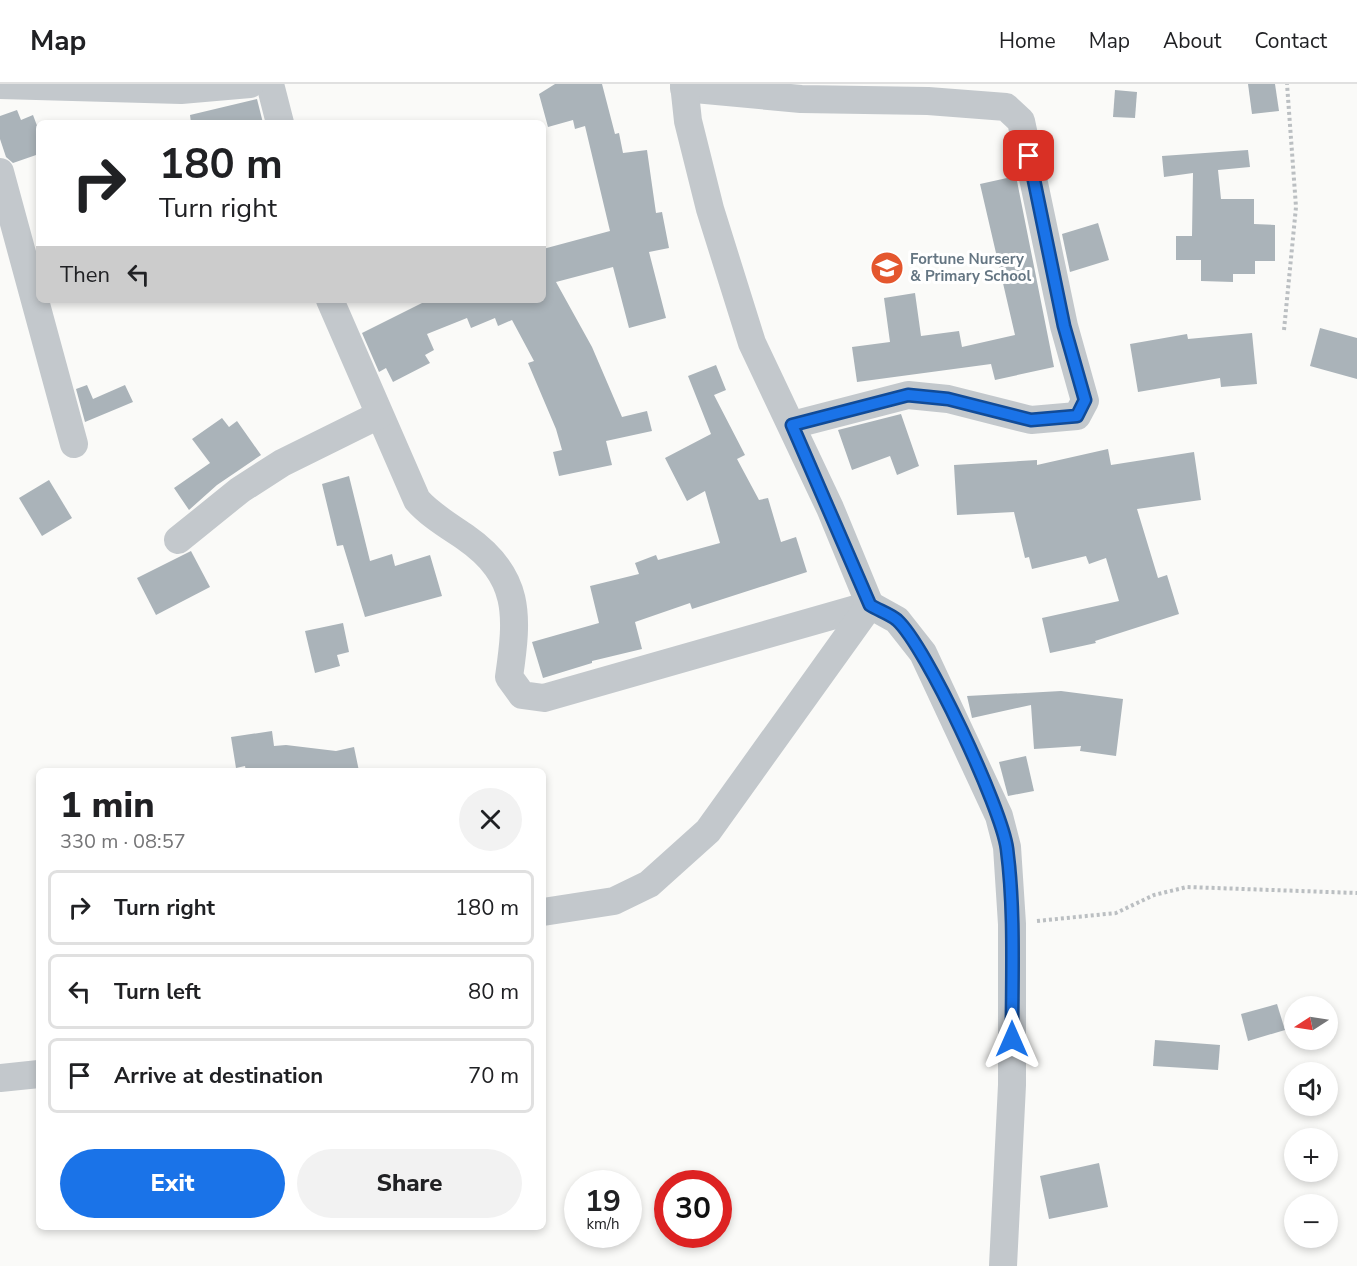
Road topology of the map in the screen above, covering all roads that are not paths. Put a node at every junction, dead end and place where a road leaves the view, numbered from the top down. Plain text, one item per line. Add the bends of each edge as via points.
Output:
1 (250, 84) edge
2 (270, 84) edge
3 (0, 85) edge
4 (684, 86) edge
5 (279, 120) edge
6 (0, 172) edge
7 (331, 303) edge
8 (379, 415) junction
9 (792, 425) junction
10 (74, 444) dead end
11 (178, 540) dead end
12 (870, 605) junction
13 (546, 912) edge
14 (36, 1074) edge
15 (0, 1077) edge
16 (1003, 1266) edge

1 - 3 street via 189,90
2 - 5 street
4 - 9 street via 693,143 735,293 752,344
4 - 9 street via 801,99 1006,107 1021,122 1064,326 1085,400 1077,416 1031,420 948,399 908,395
6 - 10 street
7 - 8 street
8 - 11 street via 265,473
8 - 12 street via 417,500 485,550 500,568 512,597 515,633 508,677 522,695 544,698
9 - 12 street
12 - 13 street via 708,831 649,884 614,901
12 - 16 street via 897,620 923,653 999,816 1007,847 1012,924 1012,1085
14 - 15 street

